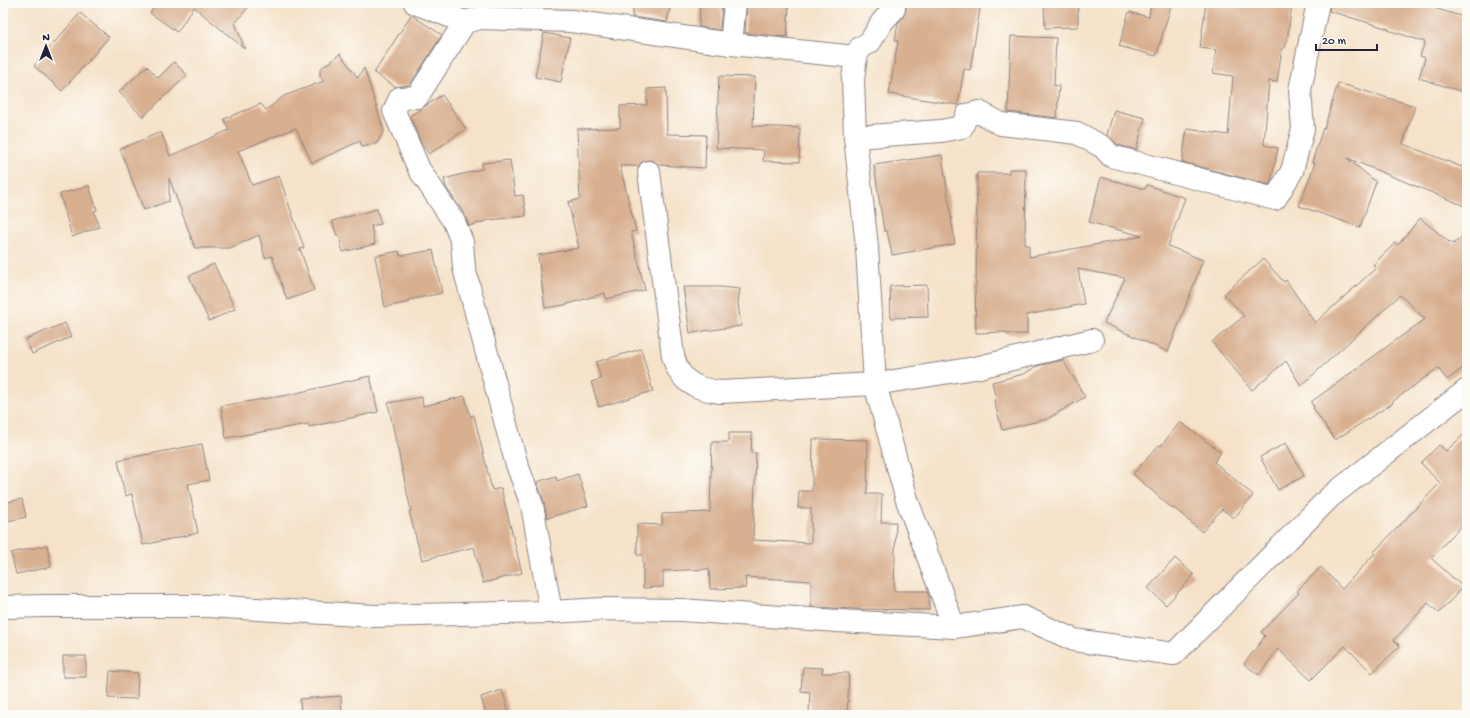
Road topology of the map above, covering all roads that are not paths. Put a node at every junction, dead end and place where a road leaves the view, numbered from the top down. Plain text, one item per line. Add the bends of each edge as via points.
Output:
1 (415, 3) edge
2 (736, 3) edge
3 (894, 3) edge
4 (1318, 3) edge
5 (465, 22) junction
6 (731, 44) junction
7 (856, 57) junction
8 (855, 137) junction
9 (649, 172) dead end
10 (1092, 340) dead end
11 (875, 384) junction
12 (1467, 390) edge
13 (3, 607) edge
14 (551, 612) junction
15 (954, 627) junction

1 - 5 street
2 - 6 street
3 - 7 street via 894,9 882,22 870,42 860,48
4 - 8 street via 1300,90 1303,129 1292,171 1275,199 1111,156 1104,148 1077,132 1001,124 979,112 966,115 962,127
5 - 6 street via 480,18 571,20
5 - 14 street via 417,97 400,98 394,111 418,169 454,222 462,242 464,268 516,462 532,505
6 - 7 street
7 - 8 street via 853,79
8 - 11 street via 867,247
9 - 11 street via 673,356 681,374 704,390 720,392
10 - 11 street via 975,368
11 - 15 street via 907,500
12 - 15 street via 1330,497 1174,654 1074,640 1023,617
13 - 14 street via 208,606 374,616
14 - 15 street via 602,609 681,610

